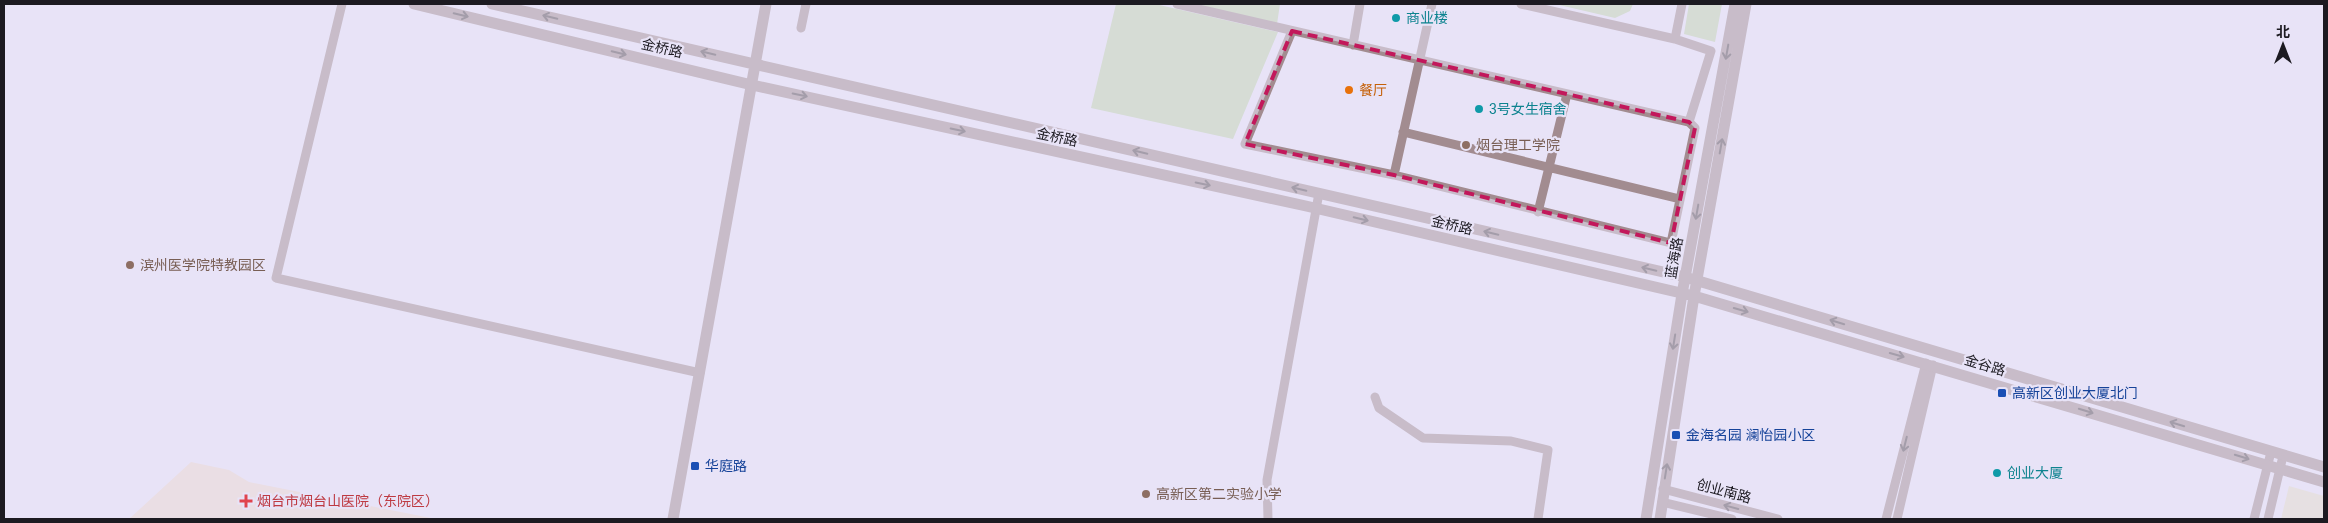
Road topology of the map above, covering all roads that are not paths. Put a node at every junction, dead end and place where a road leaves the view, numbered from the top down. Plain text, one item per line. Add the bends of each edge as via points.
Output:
1 (342, 4) edge
2 (414, 4) edge
3 (492, 4) edge
4 (766, 4) edge
5 (806, 4) edge
6 (1177, 4) edge
7 (1360, 4) edge
8 (1432, 4) edge
9 (1521, 4) edge
10 (1682, 4) edge
11 (1735, 4) edge
12 (1746, 4) edge
13 (802, 28) dead end
14 (1292, 30) junction
15 (1676, 39) junction
16 (1353, 45) junction
17 (1419, 60) junction
18 (756, 64) junction
19 (752, 85) junction
20 (1567, 94) junction
21 (1689, 122) junction
22 (1403, 132) junction
23 (1394, 175) junction
24 (1319, 193) junction
25 (1680, 199) junction
26 (1316, 209) junction
27 (1538, 212) junction
28 (1691, 279) junction
29 (1688, 295) junction
30 (1929, 364) junction
31 (700, 372) junction
32 (1375, 398) dead end
33 (2271, 452) junction
34 (2283, 456) junction
35 (2267, 465) junction
36 (2324, 467) edge
37 (2281, 468) junction
38 (2324, 482) edge
39 (1664, 489) junction
40 (1662, 502) junction
41 (673, 519) edge
42 (1268, 519) edge
43 (1538, 519) edge
44 (1646, 519) edge
45 (1660, 519) edge
46 (1732, 519) edge
47 (1778, 519) edge
48 (1886, 519) edge
49 (1897, 519) edge
50 (2254, 519) edge
51 (2268, 519) edge

1 - 31 street via 276,278
2 -> 19 street, 金桥路
18 -> 3 street, 金桥路
4 - 18 street
5 - 13 street
6 - 14 street
7 - 16 street
8 - 17 street
9 - 15 street
10 - 15 street
11 -> 28 street, 蓝海路
28 -> 12 street, 蓝海路
14 - 16 street
14 - 23 street via 1245,144
15 - 21 street via 1711,51
16 - 17 street
17 - 20 street
17 - 22 street
18 - 19 street
24 -> 18 street, 金桥路
19 -> 26 street, 金桥路
19 - 31 street
20 - 21 street
20 - 27 street
21 - 25 street via 1695,128
22 - 23 street
22 - 25 street
23 - 27 street
24 - 26 street
28 -> 24 street, 金桥路
25 - 27 street via 1671,243
26 -> 29 street, 金桥路
26 - 42 street via 1268,480
28 - 29 street, 蓝海路
33 -> 28 street, 金谷路
29 -> 30 street, 金谷路
39 -> 29 street, 蓝海路
29 -> 44 street, 蓝海路
30 -> 35 street, 金谷路
30 -> 48 street
30 - 49 street
31 - 41 street
32 - 43 street via 1379,408 1423,438 1511,441 1548,450
33 - 34 street, 金谷路
33 - 35 street
34 - 36 street, 金谷路
34 - 37 street
35 - 37 street, 金谷路
35 - 50 street
37 - 38 street, 金谷路
37 - 51 street
39 - 40 street, 蓝海路
47 -> 39 street, 创业南路
40 - 45 street, 蓝海路
40 - 46 street, 创业南路

